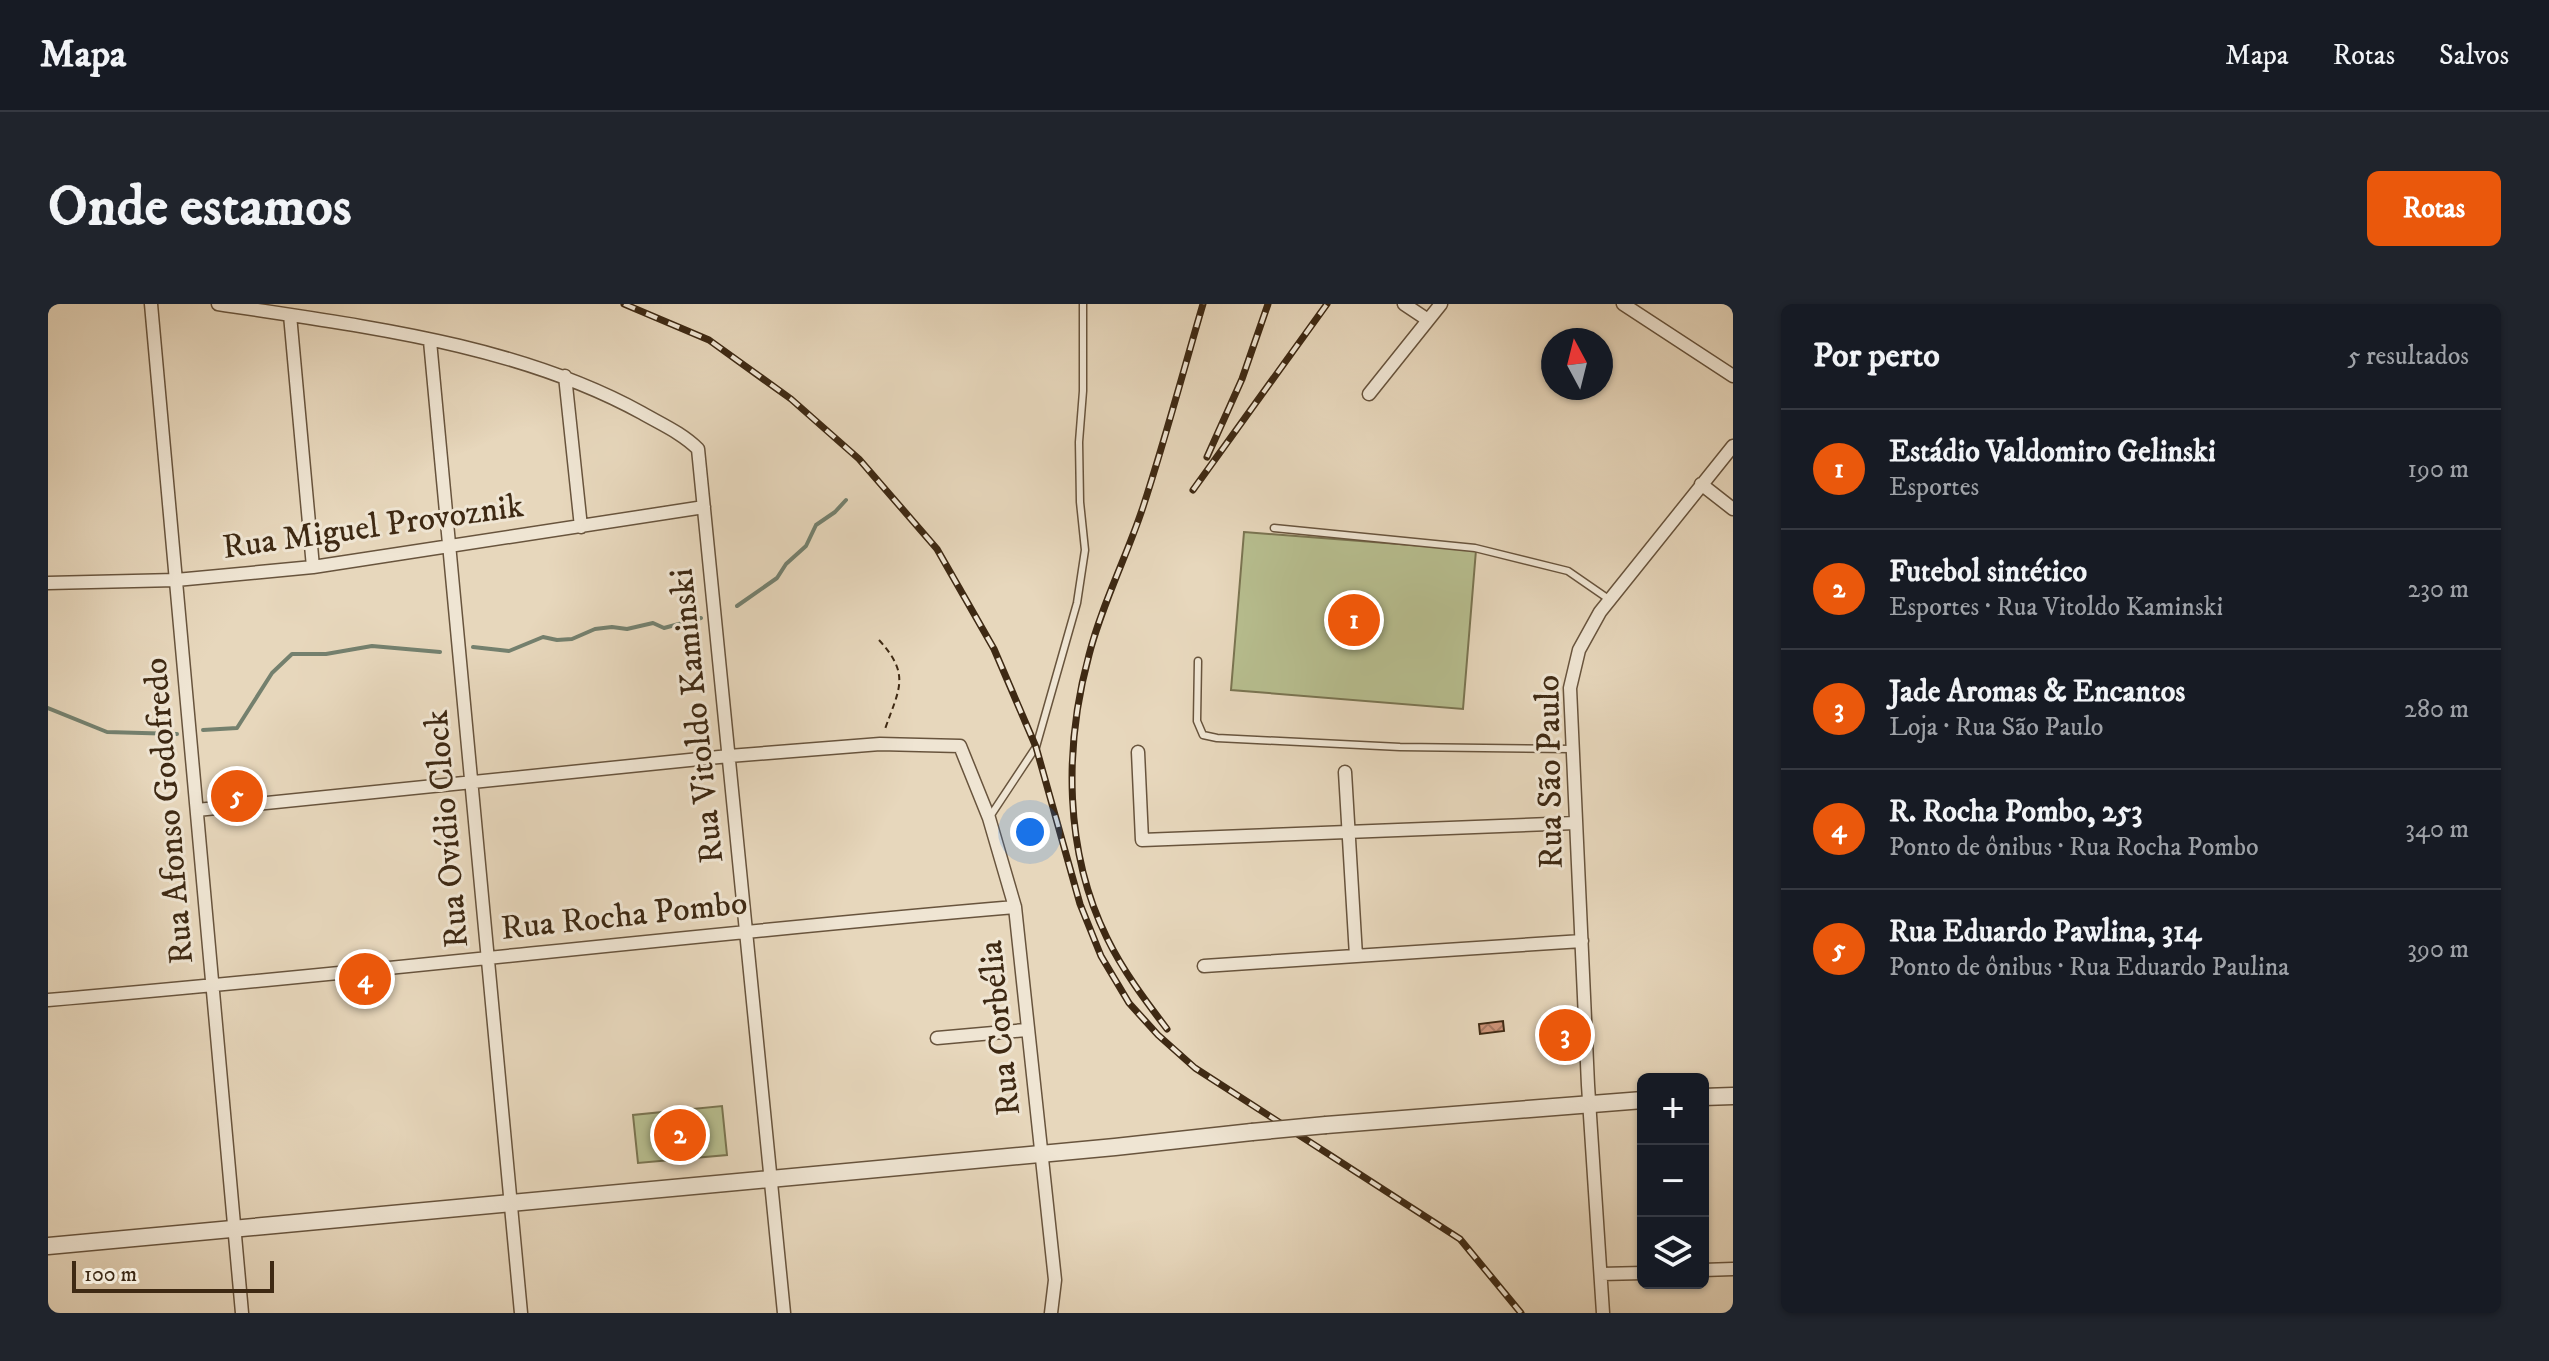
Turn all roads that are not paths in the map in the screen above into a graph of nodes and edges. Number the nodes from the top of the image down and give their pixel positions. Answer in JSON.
{"nodes":[{"id":1,"x":151,"y":304,"type":"edge"},
{"id":2,"x":218,"y":304,"type":"edge"},
{"id":3,"x":1083,"y":304,"type":"edge"},
{"id":4,"x":1404,"y":304,"type":"edge"},
{"id":5,"x":1441,"y":304,"type":"edge"},
{"id":6,"x":1623,"y":304,"type":"edge"},
{"id":7,"x":290,"y":315,"type":"junction"},
{"id":8,"x":1428,"y":320,"type":"junction"},
{"id":9,"x":430,"y":341,"type":"junction"},
{"id":10,"x":565,"y":376,"type":"junction"},
{"id":11,"x":1733,"y":376,"type":"edge"},
{"id":12,"x":1369,"y":394,"type":"dead end"},
{"id":13,"x":1733,"y":446,"type":"edge"},
{"id":14,"x":1701,"y":484,"type":"junction"},
{"id":15,"x":704,"y":507,"type":"junction"},
{"id":16,"x":1733,"y":509,"type":"edge"},
{"id":17,"x":581,"y":527,"type":"junction"},
{"id":18,"x":1274,"y":528,"type":"dead end"},
{"id":19,"x":449,"y":547,"type":"junction"},
{"id":20,"x":313,"y":567,"type":"junction"},
{"id":21,"x":176,"y":580,"type":"junction"},
{"id":22,"x":48,"y":583,"type":"edge"},
{"id":23,"x":1610,"y":600,"type":"junction"},
{"id":24,"x":1198,"y":661,"type":"dead end"},
{"id":25,"x":1573,"y":749,"type":"junction"},
{"id":26,"x":1138,"y":752,"type":"dead end"},
{"id":27,"x":729,"y":756,"type":"junction"},
{"id":28,"x":1345,"y":772,"type":"dead end"},
{"id":29,"x":471,"y":784,"type":"junction"},
{"id":30,"x":197,"y":810,"type":"junction"},
{"id":31,"x":989,"y":818,"type":"junction"},
{"id":32,"x":1575,"y":823,"type":"junction"},
{"id":33,"x":1348,"y":832,"type":"junction"},
{"id":34,"x":1015,"y":907,"type":"junction"},
{"id":35,"x":746,"y":930,"type":"junction"},
{"id":36,"x":1582,"y":941,"type":"junction"},
{"id":37,"x":1356,"y":956,"type":"junction"},
{"id":38,"x":488,"y":958,"type":"junction"},
{"id":39,"x":1204,"y":966,"type":"dead end"},
{"id":40,"x":212,"y":986,"type":"junction"},
{"id":41,"x":48,"y":1000,"type":"edge"},
{"id":42,"x":1026,"y":1030,"type":"junction"},
{"id":43,"x":937,"y":1038,"type":"dead end"},
{"id":44,"x":1733,"y":1096,"type":"edge"},
{"id":45,"x":1709,"y":1097,"type":"edge"},
{"id":46,"x":1637,"y":1100,"type":"edge"},
{"id":47,"x":1590,"y":1102,"type":"junction"},
{"id":48,"x":1041,"y":1153,"type":"junction"},
{"id":49,"x":771,"y":1177,"type":"junction"},
{"id":50,"x":510,"y":1203,"type":"junction"},
{"id":51,"x":234,"y":1228,"type":"junction"},
{"id":52,"x":48,"y":1246,"type":"edge"},
{"id":53,"x":1733,"y":1269,"type":"edge"},
{"id":54,"x":1709,"y":1270,"type":"edge"},
{"id":55,"x":1637,"y":1273,"type":"edge"},
{"id":56,"x":1601,"y":1274,"type":"junction"},
{"id":57,"x":242,"y":1313,"type":"edge"},
{"id":58,"x":521,"y":1313,"type":"edge"},
{"id":59,"x":784,"y":1313,"type":"edge"},
{"id":60,"x":1051,"y":1313,"type":"edge"},
{"id":61,"x":1603,"y":1313,"type":"edge"}],
"edges":[{"from":1,"to":21,"type":"street","name":"Rua Afonso Godofredo"},
{"from":2,"to":7,"type":"street"},
{"from":3,"to":31,"type":"lane"},
{"from":4,"to":8,"type":"street"},
{"from":5,"to":8,"type":"street"},
{"from":6,"to":11,"type":"street"},
{"from":7,"to":9,"type":"street"},
{"from":7,"to":20,"type":"street"},
{"from":8,"to":12,"type":"street"},
{"from":9,"to":10,"type":"street"},
{"from":9,"to":19,"type":"street","name":"Rua Ovídio Clock"},
{"from":10,"to":15,"type":"street","name":"Rua Vitoldo Kaminski"},
{"from":10,"to":17,"type":"street"},
{"from":13,"to":14,"type":"street","name":"Rua São Paulo"},
{"from":14,"to":16,"type":"street"},
{"from":14,"to":23,"type":"street","name":"Rua São Paulo"},
{"from":15,"to":17,"type":"street","name":"Rua Miguel Provoznik"},
{"from":15,"to":27,"type":"street","name":"Rua Vitoldo Kaminski"},
{"from":17,"to":19,"type":"street","name":"Rua Miguel Provoznik"},
{"from":18,"to":23,"type":"lane"},
{"from":19,"to":20,"type":"street","name":"Rua Miguel Provoznik"},
{"from":19,"to":29,"type":"street","name":"Rua Ovídio Clock"},
{"from":20,"to":21,"type":"street","name":"Rua Miguel Provoznik"},
{"from":21,"to":22,"type":"street","name":"Rua Miguel Provoznik"},
{"from":21,"to":30,"type":"street","name":"Rua Afonso Godofredo"},
{"from":23,"to":25,"type":"street","name":"Rua São Paulo"},
{"from":24,"to":25,"type":"lane"},
{"from":25,"to":32,"type":"street","name":"Rua São Paulo"},
{"from":26,"to":33,"type":"street"},
{"from":27,"to":29,"type":"street"},
{"from":27,"to":31,"type":"street","name":"Rua Corbélia"},
{"from":27,"to":35,"type":"street","name":"Rua Vitoldo Kaminski"},
{"from":28,"to":33,"type":"street"},
{"from":29,"to":30,"type":"street"},
{"from":29,"to":38,"type":"street","name":"Rua Ovídio Clock"},
{"from":30,"to":40,"type":"street","name":"Rua Afonso Godofredo"},
{"from":31,"to":34,"type":"street","name":"Rua Corbélia"},
{"from":32,"to":33,"type":"street"},
{"from":32,"to":36,"type":"street","name":"Rua São Paulo"},
{"from":33,"to":37,"type":"street"},
{"from":34,"to":35,"type":"street","name":"Rua Rocha Pombo"},
{"from":34,"to":42,"type":"street","name":"Rua Corbélia"},
{"from":35,"to":38,"type":"street","name":"Rua Rocha Pombo"},
{"from":35,"to":49,"type":"street","name":"Rua Vitoldo Kaminski"},
{"from":36,"to":37,"type":"street"},
{"from":36,"to":47,"type":"street","name":"Rua São Paulo"},
{"from":37,"to":39,"type":"street"},
{"from":38,"to":40,"type":"street","name":"Rua Rocha Pombo"},
{"from":38,"to":50,"type":"street","name":"Rua Ovídio Clock"},
{"from":40,"to":41,"type":"street","name":"Rua Rocha Pombo"},
{"from":40,"to":51,"type":"street","name":"Rua Afonso Godofredo"},
{"from":42,"to":43,"type":"street"},
{"from":42,"to":48,"type":"street","name":"Rua Corbélia"},
{"from":44,"to":45,"type":"street"},
{"from":46,"to":47,"type":"street"},
{"from":47,"to":48,"type":"street","bridge":true},
{"from":47,"to":56,"type":"street","name":"Rua São Paulo"},
{"from":48,"to":49,"type":"street"},
{"from":48,"to":60,"type":"street","name":"Rua Corbélia"},
{"from":49,"to":50,"type":"street"},
{"from":49,"to":59,"type":"street","name":"Rua Vitoldo Kaminski"},
{"from":50,"to":51,"type":"street"},
{"from":50,"to":58,"type":"street","name":"Rua Ovídio Clock"},
{"from":51,"to":52,"type":"street"},
{"from":51,"to":57,"type":"street","name":"Rua Afonso Godofredo"},
{"from":53,"to":54,"type":"street"},
{"from":55,"to":56,"type":"street"},
{"from":56,"to":61,"type":"street","name":"Rua São Paulo"}]}
